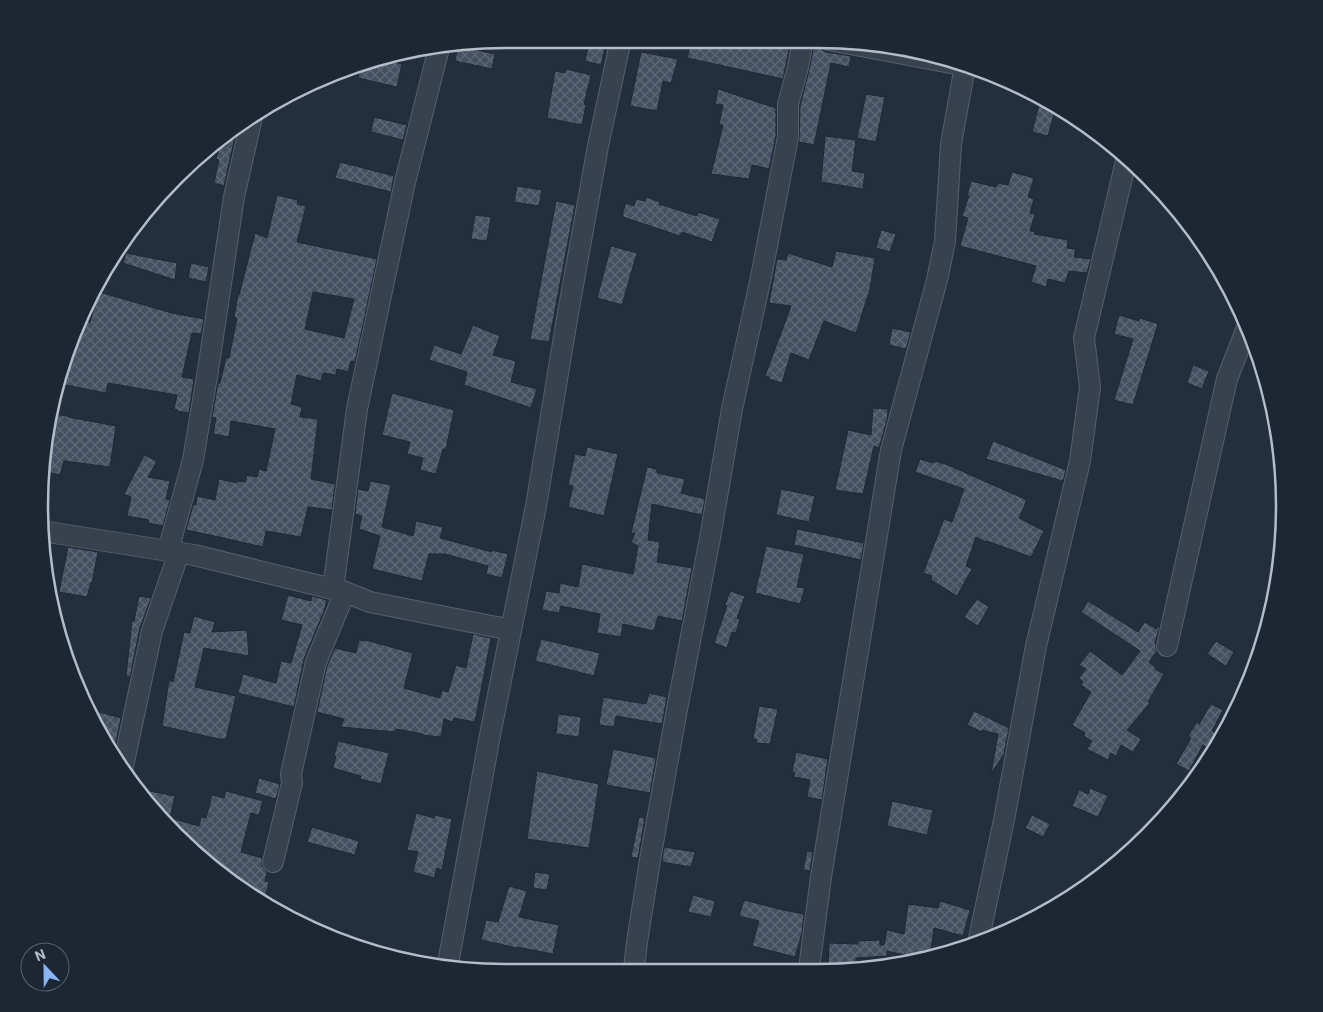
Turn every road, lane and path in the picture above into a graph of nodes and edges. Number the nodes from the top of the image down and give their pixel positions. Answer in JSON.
{"nodes":[{"id":1,"x":619,"y":48,"type":"edge"},
{"id":2,"x":802,"y":48,"type":"edge"},
{"id":3,"x":437,"y":53,"type":"edge"},
{"id":4,"x":967,"y":73,"type":"edge"},
{"id":5,"x":250,"y":126,"type":"edge"},
{"id":6,"x":1125,"y":166,"type":"edge"},
{"id":7,"x":1243,"y":337,"type":"edge"},
{"id":8,"x":48,"y":532,"type":"edge"},
{"id":9,"x":174,"y":552,"type":"junction"},
{"id":10,"x":339,"y":591,"type":"junction"},
{"id":11,"x":511,"y":630,"type":"junction"},
{"id":12,"x":1167,"y":646,"type":"dead end"},
{"id":13,"x":124,"y":760,"type":"edge"},
{"id":14,"x":273,"y":862,"type":"dead end"},
{"id":15,"x":980,"y":934,"type":"edge"},
{"id":16,"x":448,"y":961,"type":"edge"},
{"id":17,"x":635,"y":964,"type":"edge"},
{"id":18,"x":810,"y":964,"type":"edge"}],
"edges":[{"from":1,"to":11,"type":"street"},
{"from":2,"to":17,"type":"street"},
{"from":3,"to":10,"type":"street"},
{"from":4,"to":18,"type":"street"},
{"from":5,"to":9,"type":"street"},
{"from":6,"to":15,"type":"street"},
{"from":7,"to":12,"type":"street"},
{"from":8,"to":9,"type":"street"},
{"from":9,"to":10,"type":"street"},
{"from":9,"to":13,"type":"street"},
{"from":10,"to":11,"type":"street"},
{"from":10,"to":14,"type":"street"},
{"from":11,"to":16,"type":"street"}]}
